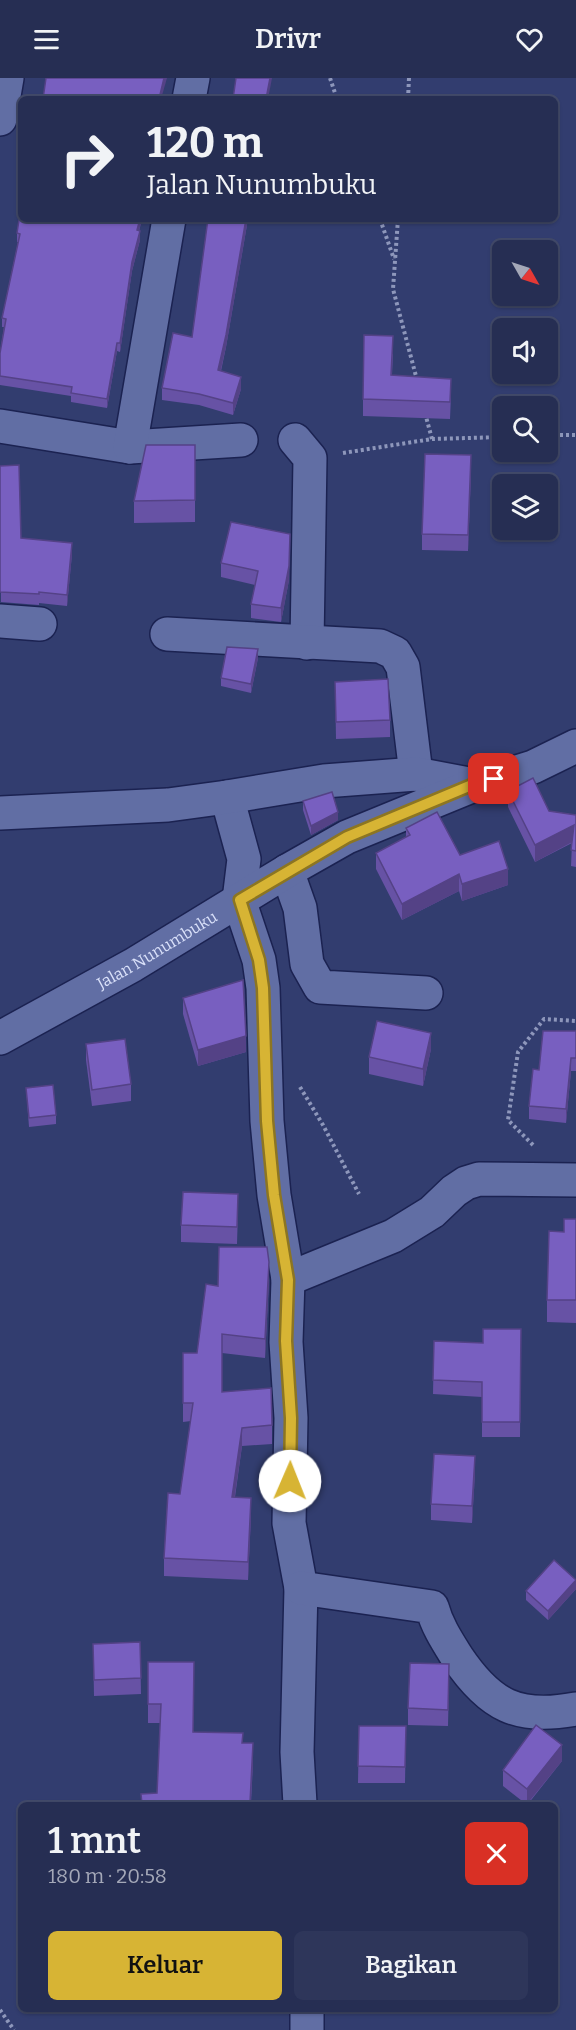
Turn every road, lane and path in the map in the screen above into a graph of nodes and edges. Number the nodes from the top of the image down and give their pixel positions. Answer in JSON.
{"nodes":[{"id":1,"x":7,"y":78,"type":"edge"},
{"id":2,"x":193,"y":78,"type":"edge"},
{"id":3,"x":330,"y":78,"type":"edge"},
{"id":4,"x":409,"y":78,"type":"edge"},
{"id":5,"x":190,"y":96,"type":"edge"},
{"id":6,"x":336,"y":96,"type":"edge"},
{"id":7,"x":408,"y":96,"type":"edge"},
{"id":8,"x":0,"y":119,"type":"edge"},
{"id":9,"x":168,"y":222,"type":"edge"},
{"id":10,"x":381,"y":222,"type":"edge"},
{"id":11,"x":398,"y":222,"type":"edge"},
{"id":12,"x":395,"y":262,"type":"junction"},
{"id":13,"x":417,"y":381,"type":"edge"},
{"id":14,"x":423,"y":404,"type":"edge"},
{"id":15,"x":0,"y":426,"type":"edge"},
{"id":16,"x":558,"y":435,"type":"edge"},
{"id":17,"x":576,"y":435,"type":"edge"},
{"id":18,"x":492,"y":437,"type":"edge"},
{"id":19,"x":432,"y":439,"type":"junction"},
{"id":20,"x":241,"y":441,"type":"dead end"},
{"id":21,"x":130,"y":447,"type":"junction"},
{"id":22,"x":302,"y":449,"type":"joint"},
{"id":23,"x":0,"y":621,"type":"edge"},
{"id":24,"x":40,"y":624,"type":"dead end"},
{"id":25,"x":167,"y":634,"type":"dead end"},
{"id":26,"x":307,"y":643,"type":"junction"},
{"id":27,"x":576,"y":746,"type":"edge"},
{"id":28,"x":416,"y":774,"type":"junction"},
{"id":29,"x":474,"y":784,"type":"junction"},
{"id":30,"x":227,"y":797,"type":"junction"},
{"id":31,"x":0,"y":813,"type":"edge"},
{"id":32,"x":287,"y":871,"type":"junction"},
{"id":33,"x":240,"y":900,"type":"junction"},
{"id":34,"x":426,"y":993,"type":"dead end"},
{"id":35,"x":576,"y":1021,"type":"edge"},
{"id":36,"x":0,"y":1038,"type":"edge"},
{"id":37,"x":300,"y":1086,"type":"dead end"},
{"id":38,"x":572,"y":1180,"type":"edge"},
{"id":39,"x":358,"y":1194,"type":"dead end"},
{"id":40,"x":288,"y":1280,"type":"junction"},
{"id":41,"x":301,"y":1588,"type":"junction"},
{"id":42,"x":576,"y":1708,"type":"edge"},
{"id":43,"x":300,"y":1802,"type":"edge"},
{"id":44,"x":0,"y":2010,"type":"edge"},
{"id":45,"x":306,"y":2012,"type":"edge"},
{"id":46,"x":14,"y":2030,"type":"edge"},
{"id":47,"x":307,"y":2030,"type":"edge"}],
"edges":[{"from":1,"to":8,"type":"street"},
{"from":2,"to":5,"type":"street"},
{"from":3,"to":6,"type":"path"},
{"from":4,"to":7,"type":"path"},
{"from":9,"to":21,"type":"street"},
{"from":10,"to":12,"type":"path"},
{"from":11,"to":12,"type":"path"},
{"from":12,"to":13,"type":"path"},
{"from":14,"to":19,"type":"path"},
{"from":15,"to":21,"type":"street"},
{"from":16,"to":17,"type":"path"},
{"from":18,"to":19,"type":"path"},
{"from":19,"to":22,"type":"path"},
{"from":20,"to":21,"type":"street"},
{"from":22,"to":26,"type":"street"},
{"from":23,"to":24,"type":"street"},
{"from":25,"to":26,"type":"street"},
{"from":26,"to":28,"type":"street"},
{"from":27,"to":29,"type":"street","name":"Jalan Nunumbuku"},
{"from":28,"to":29,"type":"street"},
{"from":28,"to":30,"type":"street"},
{"from":29,"to":32,"type":"street","name":"Jalan Nunumbuku"},
{"from":30,"to":31,"type":"street"},
{"from":30,"to":33,"type":"street"},
{"from":32,"to":33,"type":"street","name":"Jalan Nunumbuku"},
{"from":32,"to":34,"type":"street"},
{"from":33,"to":36,"type":"street","name":"Jalan Nunumbuku"},
{"from":33,"to":40,"type":"street"},
{"from":35,"to":38,"type":"path"},
{"from":37,"to":39,"type":"path"},
{"from":38,"to":40,"type":"street"},
{"from":40,"to":41,"type":"street"},
{"from":41,"to":42,"type":"street"},
{"from":41,"to":43,"type":"street"},
{"from":44,"to":46,"type":"path"},
{"from":45,"to":47,"type":"street"}]}
